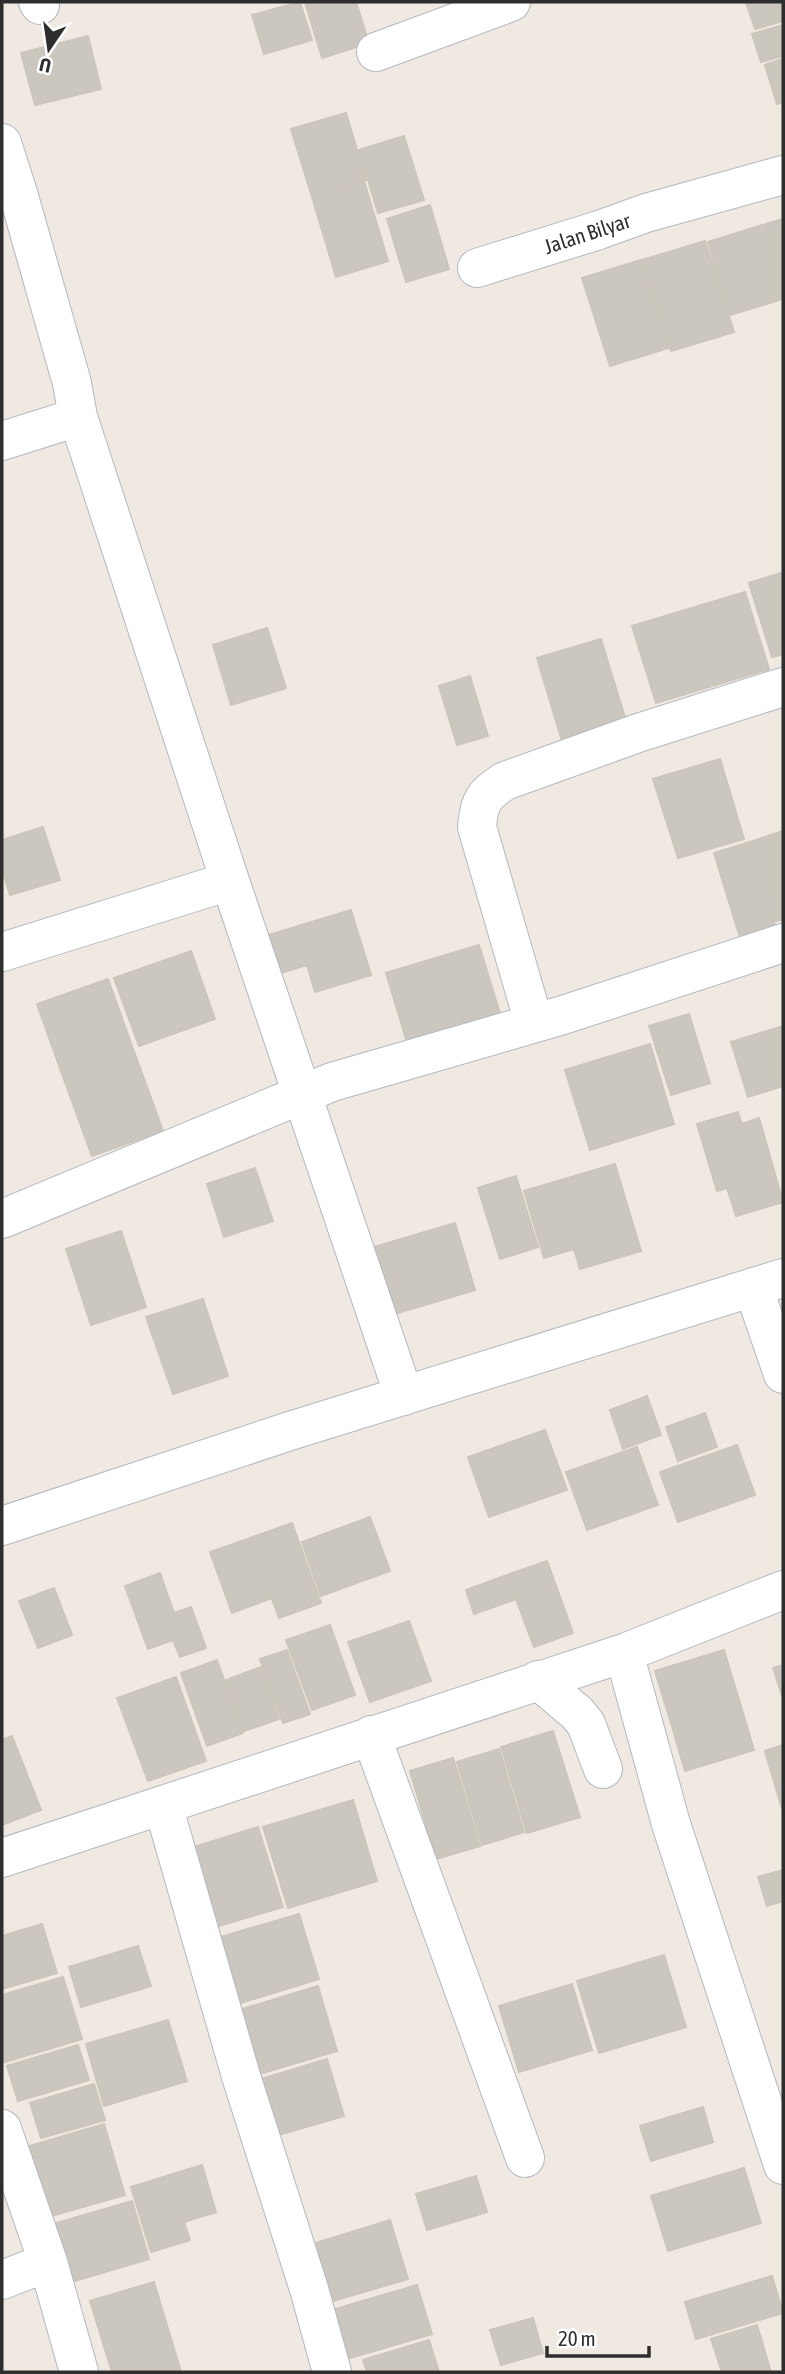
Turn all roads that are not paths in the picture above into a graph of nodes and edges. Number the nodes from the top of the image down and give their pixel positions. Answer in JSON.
{"nodes":[{"id":1,"x":512,"y":2,"type":"edge"},
{"id":2,"x":376,"y":52,"type":"dead end"},
{"id":3,"x":2,"y":143,"type":"edge"},
{"id":4,"x":783,"y":175,"type":"edge"},
{"id":5,"x":10,"y":195,"type":"edge"},
{"id":6,"x":477,"y":268,"type":"dead end"},
{"id":7,"x":78,"y":417,"type":"junction"},
{"id":8,"x":2,"y":440,"type":"edge"},
{"id":9,"x":783,"y":687,"type":"edge"},
{"id":10,"x":230,"y":881,"type":"junction"},
{"id":11,"x":783,"y":943,"type":"edge"},
{"id":12,"x":2,"y":952,"type":"edge"},
{"id":13,"x":534,"y":1023,"type":"junction"},
{"id":14,"x":301,"y":1096,"type":"junction"},
{"id":15,"x":2,"y":1219,"type":"edge"},
{"id":16,"x":768,"y":1282,"type":"edge"},
{"id":17,"x":783,"y":1374,"type":"edge"},
{"id":18,"x":404,"y":1396,"type":"junction"},
{"id":19,"x":2,"y":1527,"type":"edge"},
{"id":20,"x":783,"y":1590,"type":"edge"},
{"id":21,"x":624,"y":1653,"type":"junction"},
{"id":22,"x":538,"y":1680,"type":"junction"},
{"id":23,"x":371,"y":1735,"type":"junction"},
{"id":24,"x":603,"y":1769,"type":"dead end"},
{"id":25,"x":163,"y":1805,"type":"junction"},
{"id":26,"x":2,"y":1858,"type":"edge"},
{"id":27,"x":2,"y":2129,"type":"edge"},
{"id":28,"x":525,"y":2158,"type":"dead end"},
{"id":29,"x":783,"y":2165,"type":"edge"},
{"id":30,"x":48,"y":2262,"type":"junction"},
{"id":31,"x":2,"y":2280,"type":"edge"},
{"id":32,"x":79,"y":2372,"type":"edge"},
{"id":33,"x":332,"y":2372,"type":"edge"}],
"edges":[{"from":1,"to":2,"type":"street"},
{"from":3,"to":5,"type":"street"},
{"from":4,"to":6,"type":"street","name":"Jalan Bilyar"},
{"from":5,"to":7,"type":"street"},
{"from":7,"to":8,"type":"street"},
{"from":7,"to":10,"type":"street"},
{"from":9,"to":13,"type":"street"},
{"from":10,"to":12,"type":"street"},
{"from":10,"to":14,"type":"street"},
{"from":11,"to":13,"type":"street"},
{"from":13,"to":14,"type":"street"},
{"from":14,"to":15,"type":"street"},
{"from":14,"to":18,"type":"street"},
{"from":16,"to":17,"type":"street"},
{"from":16,"to":18,"type":"street"},
{"from":18,"to":19,"type":"street"},
{"from":20,"to":21,"type":"street"},
{"from":21,"to":22,"type":"street"},
{"from":21,"to":29,"type":"street"},
{"from":22,"to":23,"type":"street"},
{"from":22,"to":24,"type":"street"},
{"from":23,"to":25,"type":"street"},
{"from":23,"to":28,"type":"street"},
{"from":25,"to":26,"type":"street"},
{"from":25,"to":33,"type":"street"},
{"from":27,"to":30,"type":"street"},
{"from":30,"to":31,"type":"street"},
{"from":30,"to":32,"type":"street"}]}
